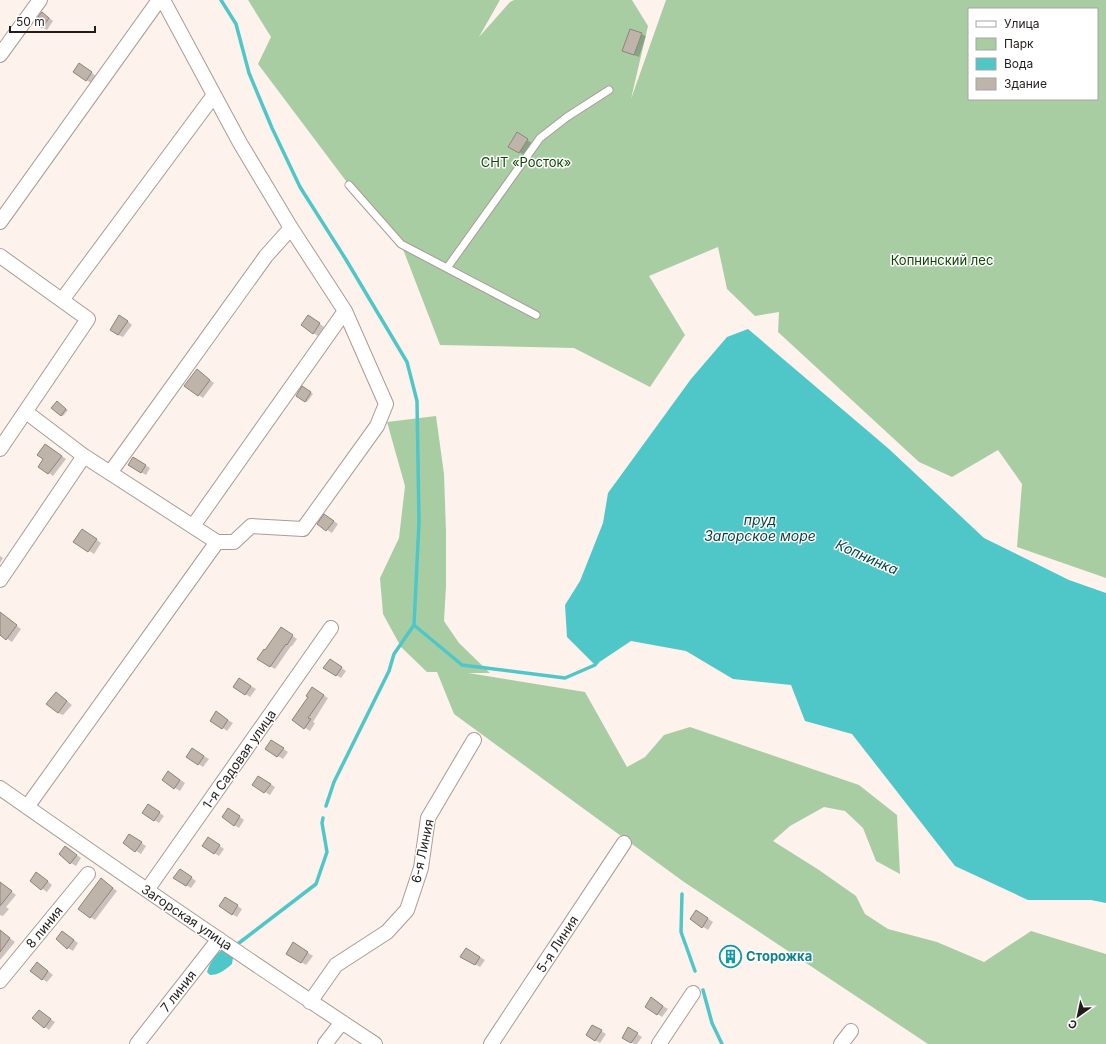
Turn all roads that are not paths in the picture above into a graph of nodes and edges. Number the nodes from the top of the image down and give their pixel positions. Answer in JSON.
{"nodes":[{"id":1,"x":40,"y":0,"type":"edge"},
{"id":2,"x":159,"y":0,"type":"edge"},
{"id":3,"x":163,"y":0,"type":"edge"},
{"id":4,"x":0,"y":56,"type":"edge"},
{"id":5,"x":609,"y":90,"type":"dead end"},
{"id":6,"x":214,"y":95,"type":"junction"},
{"id":7,"x":349,"y":185,"type":"dead end"},
{"id":8,"x":0,"y":222,"type":"edge"},
{"id":9,"x":291,"y":228,"type":"junction"},
{"id":10,"x":0,"y":256,"type":"edge"},
{"id":11,"x":447,"y":268,"type":"junction"},
{"id":12,"x":62,"y":300,"type":"junction"},
{"id":13,"x":345,"y":311,"type":"junction"},
{"id":14,"x":536,"y":314,"type":"dead end"},
{"id":15,"x":26,"y":412,"type":"junction"},
{"id":16,"x":0,"y":449,"type":"edge"},
{"id":17,"x":84,"y":456,"type":"junction"},
{"id":18,"x":110,"y":474,"type":"junction"},
{"id":19,"x":193,"y":526,"type":"junction"},
{"id":20,"x":217,"y":542,"type":"junction"},
{"id":21,"x":0,"y":580,"type":"edge"},
{"id":22,"x":331,"y":628,"type":"dead end"},
{"id":23,"x":474,"y":740,"type":"dead end"},
{"id":24,"x":0,"y":788,"type":"edge"},
{"id":25,"x":27,"y":807,"type":"junction"},
{"id":26,"x":624,"y":844,"type":"dead end"},
{"id":27,"x":88,"y":874,"type":"dead end"},
{"id":28,"x":147,"y":890,"type":"junction"},
{"id":29,"x":219,"y":939,"type":"junction"},
{"id":30,"x":0,"y":981,"type":"edge"},
{"id":31,"x":694,"y":993,"type":"dead end"},
{"id":32,"x":310,"y":1002,"type":"junction"},
{"id":33,"x":342,"y":1022,"type":"junction"},
{"id":34,"x":851,"y":1031,"type":"dead end"},
{"id":35,"x":137,"y":1044,"type":"edge"},
{"id":36,"x":325,"y":1044,"type":"edge"},
{"id":37,"x":375,"y":1044,"type":"edge"},
{"id":38,"x":491,"y":1044,"type":"edge"},
{"id":39,"x":659,"y":1044,"type":"edge"},
{"id":40,"x":841,"y":1044,"type":"edge"}],
"edges":[{"from":1,"to":4,"type":"street"},
{"from":2,"to":8,"type":"street"},
{"from":3,"to":6,"type":"street"},
{"from":5,"to":11,"type":"lane"},
{"from":6,"to":9,"type":"street"},
{"from":6,"to":12,"type":"street"},
{"from":7,"to":11,"type":"lane"},
{"from":9,"to":13,"type":"street"},
{"from":9,"to":18,"type":"street"},
{"from":10,"to":12,"type":"street"},
{"from":11,"to":14,"type":"lane"},
{"from":12,"to":15,"type":"street"},
{"from":13,"to":19,"type":"street"},
{"from":13,"to":20,"type":"street"},
{"from":15,"to":16,"type":"street"},
{"from":15,"to":17,"type":"street"},
{"from":17,"to":18,"type":"street"},
{"from":17,"to":21,"type":"street"},
{"from":18,"to":19,"type":"street"},
{"from":19,"to":20,"type":"street"},
{"from":20,"to":25,"type":"street"},
{"from":22,"to":28,"type":"street","name":"1-я Садовая улица"},
{"from":23,"to":32,"type":"street","name":"6-я Линия"},
{"from":24,"to":25,"type":"street","name":"Загорская улица"},
{"from":25,"to":28,"type":"street","name":"Загорская улица"},
{"from":26,"to":38,"type":"street","name":"5-я Линия"},
{"from":27,"to":30,"type":"street","name":"8 линия"},
{"from":28,"to":29,"type":"street","name":"Загорская улица"},
{"from":29,"to":32,"type":"street","name":"Загорская улица"},
{"from":29,"to":35,"type":"street","name":"7 линия"},
{"from":31,"to":39,"type":"street"},
{"from":32,"to":33,"type":"street","name":"Загорская улица"},
{"from":33,"to":36,"type":"street"},
{"from":33,"to":37,"type":"street","name":"Загорская улица"},
{"from":34,"to":40,"type":"street"}]}
